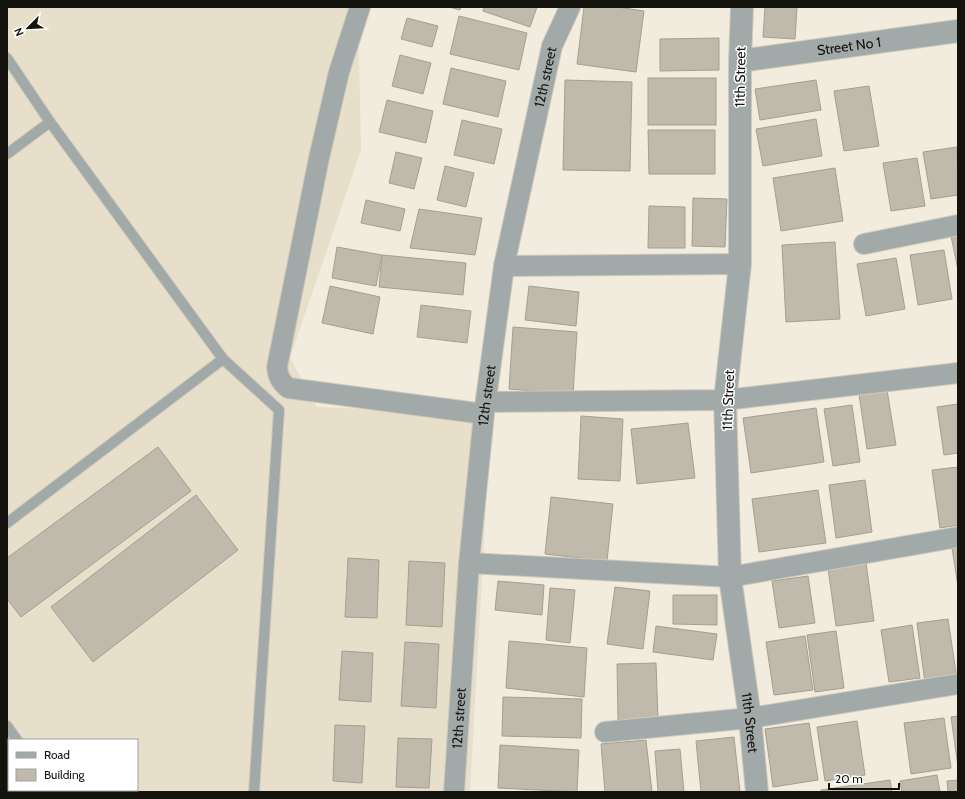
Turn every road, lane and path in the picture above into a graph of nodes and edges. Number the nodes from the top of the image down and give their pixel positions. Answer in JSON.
{"nodes":[{"id":1,"x":360,"y":7,"type":"edge"},
{"id":2,"x":570,"y":7,"type":"edge"},
{"id":3,"x":742,"y":7,"type":"edge"},
{"id":4,"x":958,"y":31,"type":"edge"},
{"id":5,"x":7,"y":58,"type":"edge"},
{"id":6,"x":740,"y":61,"type":"junction"},
{"id":7,"x":50,"y":122,"type":"junction"},
{"id":8,"x":7,"y":154,"type":"edge"},
{"id":9,"x":958,"y":225,"type":"edge"},
{"id":10,"x":864,"y":244,"type":"dead end"},
{"id":11,"x":740,"y":264,"type":"junction"},
{"id":12,"x":504,"y":266,"type":"junction"},
{"id":13,"x":223,"y":359,"type":"junction"},
{"id":14,"x":958,"y":373,"type":"edge"},
{"id":15,"x":725,"y":400,"type":"junction"},
{"id":16,"x":485,"y":408,"type":"junction"},
{"id":17,"x":7,"y":523,"type":"edge"},
{"id":18,"x":958,"y":537,"type":"edge"},
{"id":19,"x":469,"y":563,"type":"junction"},
{"id":20,"x":730,"y":577,"type":"junction"},
{"id":21,"x":958,"y":684,"type":"edge"},
{"id":22,"x":750,"y":718,"type":"junction"},
{"id":23,"x":7,"y":726,"type":"edge"},
{"id":24,"x":605,"y":732,"type":"dead end"},
{"id":25,"x":16,"y":739,"type":"edge"},
{"id":26,"x":254,"y":792,"type":"edge"},
{"id":27,"x":454,"y":792,"type":"edge"},
{"id":28,"x":757,"y":792,"type":"edge"}],
"edges":[{"from":1,"to":16,"type":"street"},
{"from":2,"to":12,"type":"street","name":"12th street"},
{"from":3,"to":6,"type":"street","name":"11th Street"},
{"from":4,"to":6,"type":"street","name":"Street No 1"},
{"from":5,"to":7,"type":"lane"},
{"from":6,"to":11,"type":"street","name":"11th Street"},
{"from":7,"to":8,"type":"lane"},
{"from":7,"to":13,"type":"lane"},
{"from":9,"to":10,"type":"street"},
{"from":11,"to":12,"type":"street"},
{"from":11,"to":15,"type":"street","name":"11th Street"},
{"from":12,"to":16,"type":"street","name":"12th street"},
{"from":13,"to":17,"type":"lane"},
{"from":13,"to":26,"type":"lane"},
{"from":14,"to":15,"type":"street"},
{"from":15,"to":16,"type":"street"},
{"from":15,"to":20,"type":"street","name":"11th Street"},
{"from":16,"to":19,"type":"street","name":"12th street"},
{"from":18,"to":20,"type":"street"},
{"from":19,"to":20,"type":"street"},
{"from":19,"to":27,"type":"street","name":"12th street"},
{"from":20,"to":22,"type":"street","name":"11th Street"},
{"from":21,"to":22,"type":"street"},
{"from":22,"to":24,"type":"street"},
{"from":22,"to":28,"type":"street","name":"11th Street"},
{"from":23,"to":25,"type":"lane"}]}
